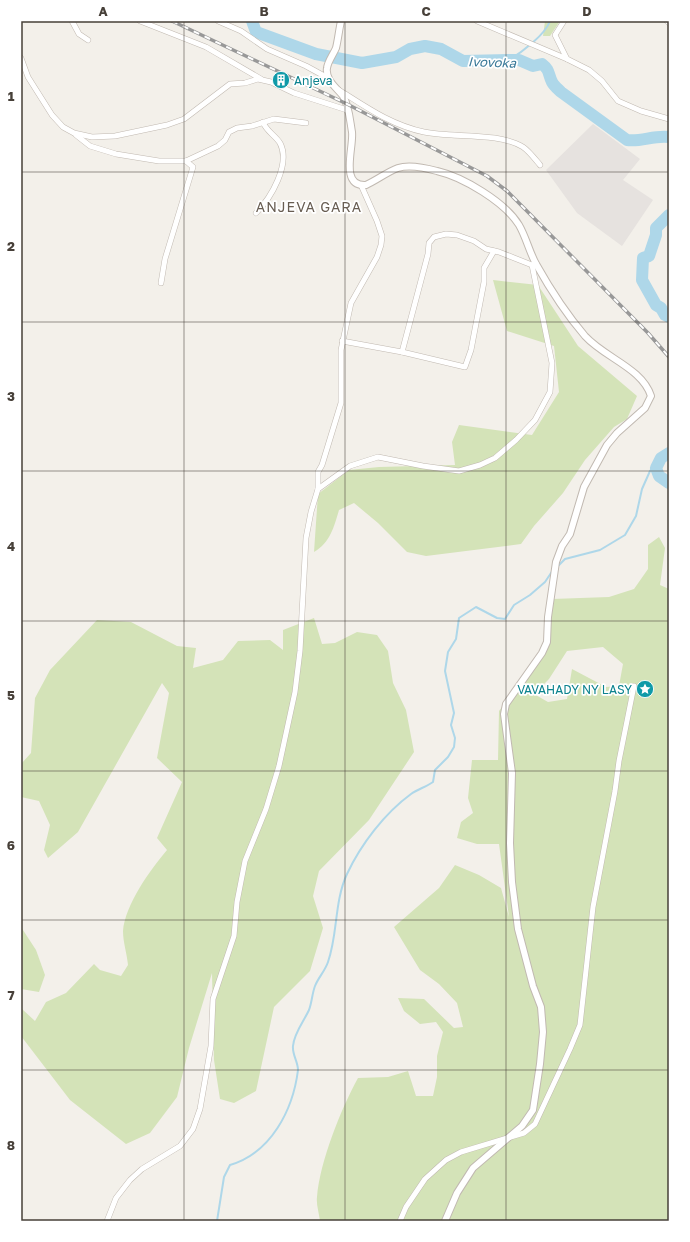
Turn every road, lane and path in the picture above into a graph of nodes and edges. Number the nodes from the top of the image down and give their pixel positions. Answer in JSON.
{"nodes":[{"id":1,"x":72,"y":21,"type":"edge"},
{"id":2,"x":140,"y":21,"type":"edge"},
{"id":3,"x":218,"y":21,"type":"edge"},
{"id":4,"x":340,"y":21,"type":"edge"},
{"id":5,"x":477,"y":21,"type":"edge"},
{"id":6,"x":564,"y":21,"type":"edge"},
{"id":7,"x":88,"y":40,"type":"dead end"},
{"id":8,"x":21,"y":58,"type":"edge"},
{"id":9,"x":567,"y":59,"type":"junction"},
{"id":10,"x":261,"y":78,"type":"junction"},
{"id":11,"x":328,"y":78,"type":"junction"},
{"id":12,"x":336,"y":88,"type":"junction"},
{"id":13,"x":348,"y":110,"type":"junction"},
{"id":14,"x":669,"y":119,"type":"edge"},
{"id":15,"x":263,"y":122,"type":"junction"},
{"id":16,"x":306,"y":123,"type":"dead end"},
{"id":17,"x":74,"y":133,"type":"junction"},
{"id":18,"x":186,"y":160,"type":"junction"},
{"id":19,"x":540,"y":165,"type":"dead end"},
{"id":20,"x":361,"y":185,"type":"junction"},
{"id":21,"x":256,"y":213,"type":"dead end"},
{"id":22,"x":494,"y":251,"type":"junction"},
{"id":23,"x":534,"y":264,"type":"junction"},
{"id":24,"x":161,"y":283,"type":"dead end"},
{"id":25,"x":342,"y":341,"type":"junction"},
{"id":26,"x":402,"y":352,"type":"junction"},
{"id":27,"x":318,"y":489,"type":"junction"},
{"id":28,"x":634,"y":686,"type":"dead end"},
{"id":29,"x":509,"y":1138,"type":"junction"},
{"id":30,"x":108,"y":1221,"type":"edge"},
{"id":31,"x":400,"y":1221,"type":"edge"},
{"id":32,"x":445,"y":1221,"type":"edge"}],
"edges":[{"from":1,"to":7,"type":"street"},
{"from":2,"to":10,"type":"street"},
{"from":3,"to":11,"type":"street"},
{"from":4,"to":11,"type":"street"},
{"from":5,"to":9,"type":"street"},
{"from":6,"to":9,"type":"street"},
{"from":8,"to":17,"type":"street"},
{"from":9,"to":14,"type":"street"},
{"from":10,"to":13,"type":"street"},
{"from":10,"to":17,"type":"street"},
{"from":11,"to":12,"type":"street"},
{"from":12,"to":13,"type":"street"},
{"from":12,"to":19,"type":"street"},
{"from":13,"to":20,"type":"street"},
{"from":15,"to":16,"type":"street"},
{"from":15,"to":18,"type":"street"},
{"from":15,"to":21,"type":"street"},
{"from":17,"to":18,"type":"street"},
{"from":18,"to":24,"type":"street"},
{"from":20,"to":23,"type":"street"},
{"from":20,"to":25,"type":"street"},
{"from":22,"to":23,"type":"street"},
{"from":22,"to":26,"type":"street"},
{"from":22,"to":26,"type":"street"},
{"from":23,"to":27,"type":"street"},
{"from":23,"to":29,"type":"street"},
{"from":25,"to":26,"type":"street"},
{"from":25,"to":27,"type":"street"},
{"from":27,"to":30,"type":"street"},
{"from":28,"to":29,"type":"street"},
{"from":29,"to":31,"type":"street"},
{"from":29,"to":32,"type":"street"}]}
